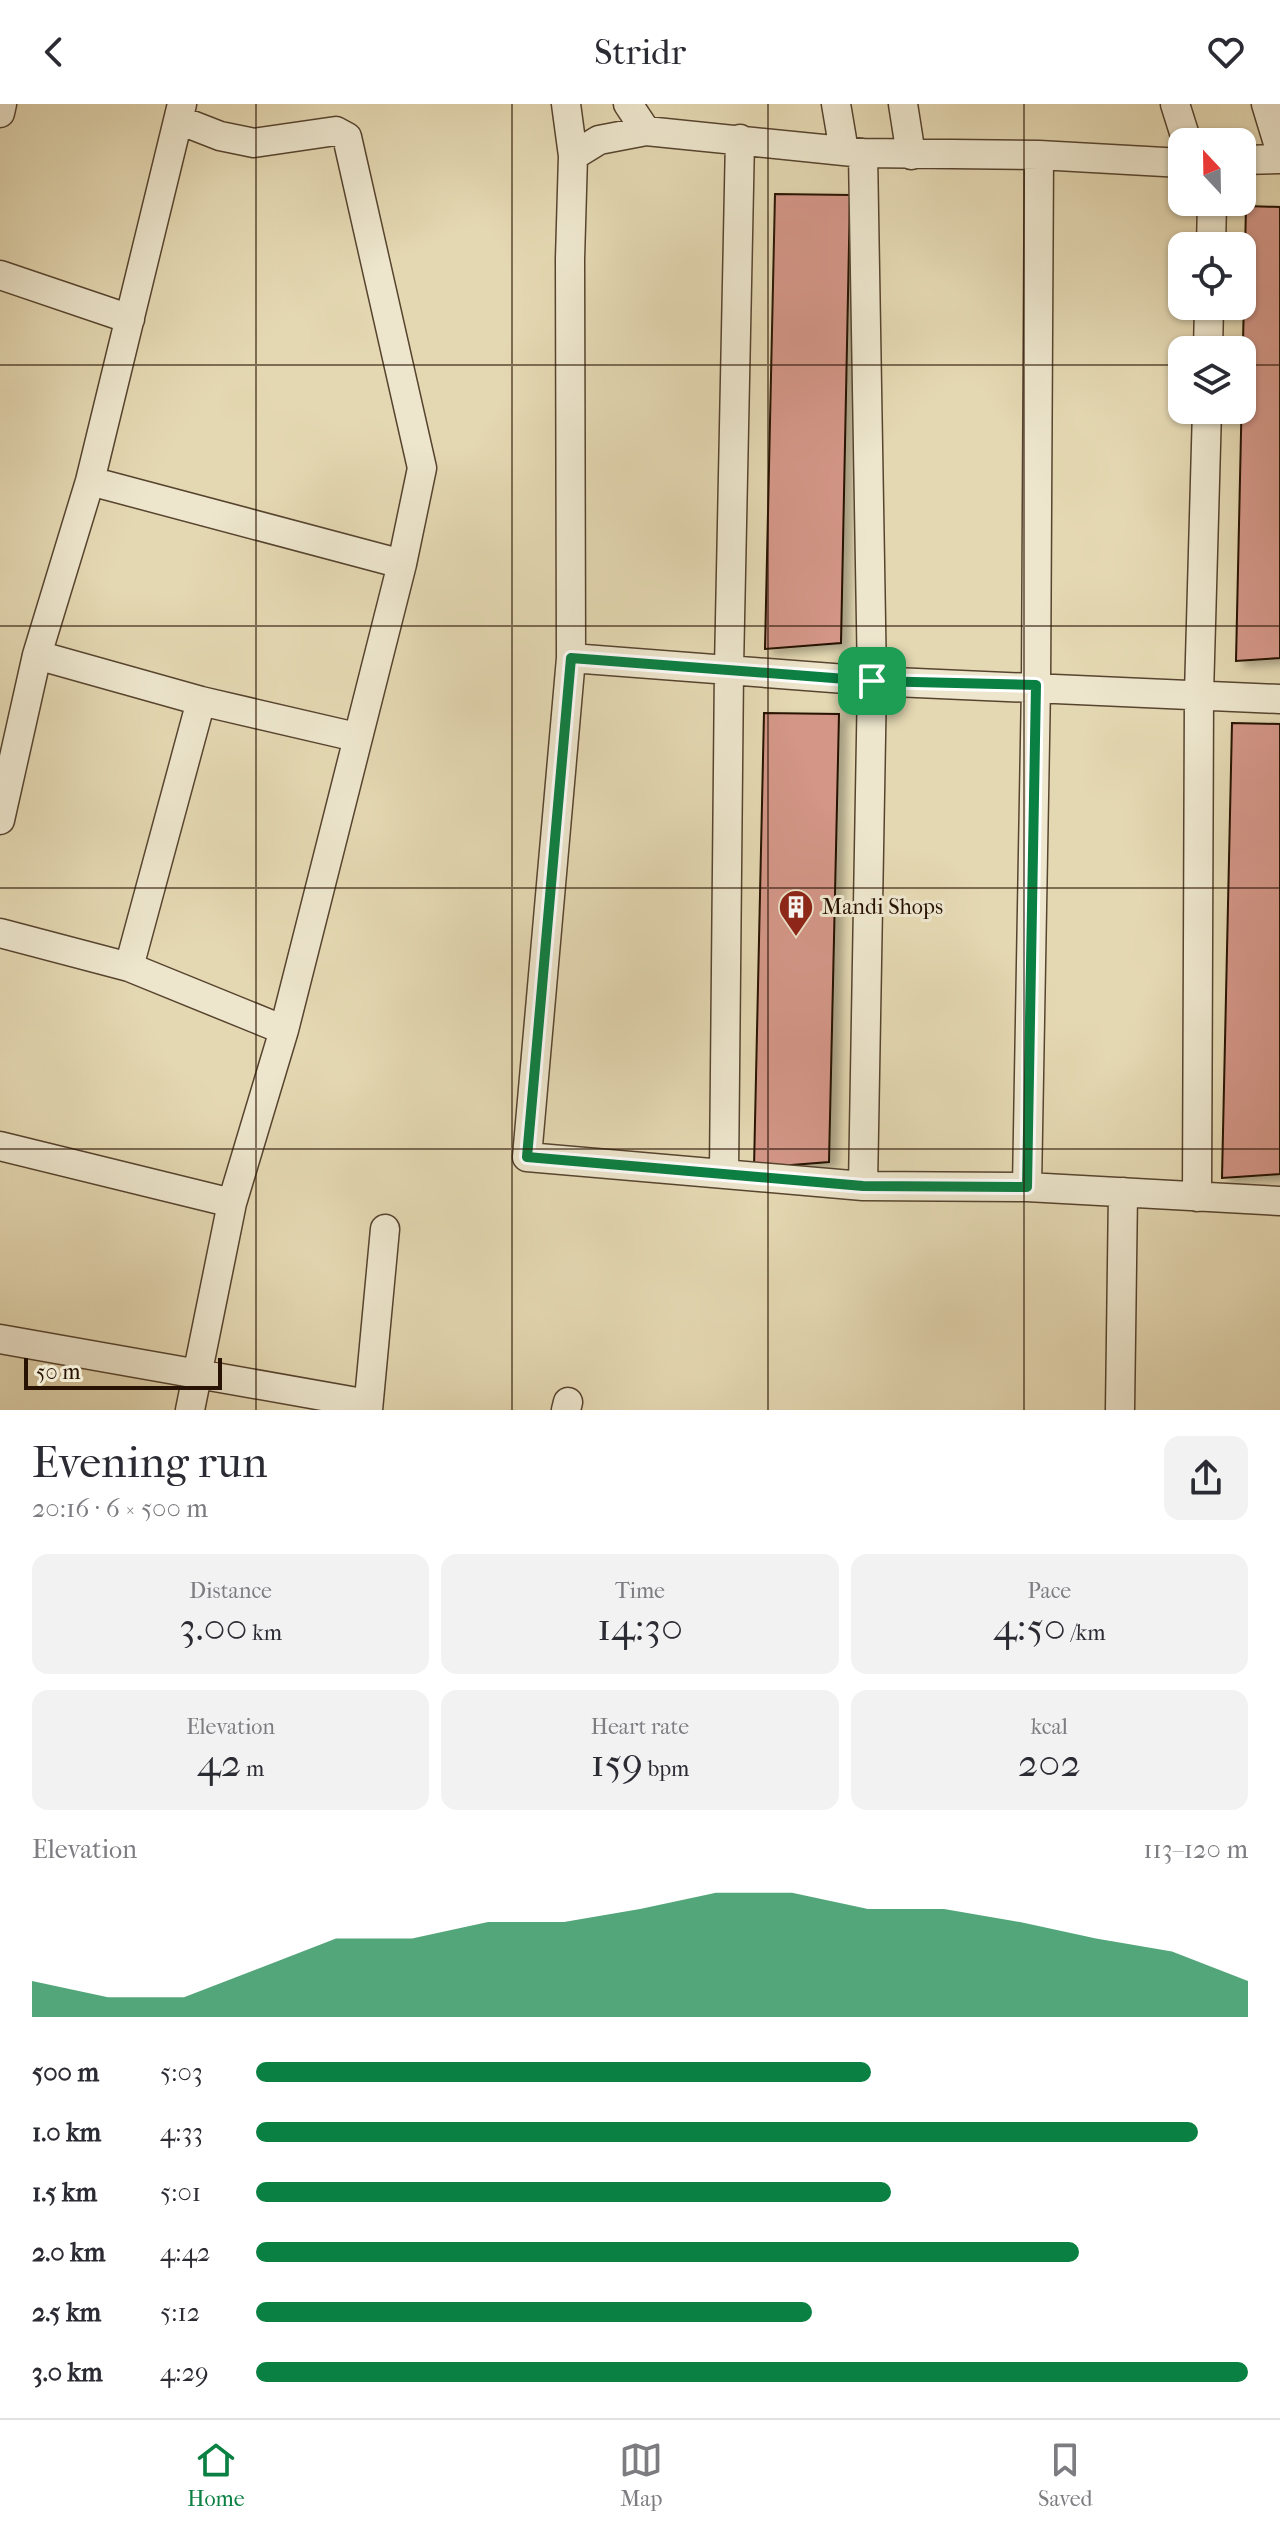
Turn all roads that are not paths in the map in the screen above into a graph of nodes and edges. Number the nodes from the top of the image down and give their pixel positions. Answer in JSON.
{"nodes":[{"id":1,"x":2,"y":104,"type":"edge"},
{"id":2,"x":566,"y":104,"type":"edge"},
{"id":3,"x":628,"y":104,"type":"edge"},
{"id":4,"x":836,"y":104,"type":"edge"},
{"id":5,"x":903,"y":104,"type":"edge"},
{"id":6,"x":1175,"y":104,"type":"edge"},
{"id":7,"x":1266,"y":104,"type":"edge"},
{"id":8,"x":181,"y":112,"type":"edge"},
{"id":9,"x":0,"y":113,"type":"edge"},
{"id":10,"x":1183,"y":128,"type":"edge"},
{"id":11,"x":646,"y":131,"type":"junction"},
{"id":12,"x":740,"y":139,"type":"junction"},
{"id":13,"x":1280,"y":150,"type":"edge"},
{"id":14,"x":853,"y":152,"type":"junction"},
{"id":15,"x":911,"y":155,"type":"junction"},
{"id":16,"x":1039,"y":155,"type":"junction"},
{"id":17,"x":573,"y":156,"type":"junction"},
{"id":18,"x":1280,"y":159,"type":"edge"},
{"id":19,"x":1256,"y":160,"type":"edge"},
{"id":20,"x":1168,"y":162,"type":"edge"},
{"id":21,"x":0,"y":275,"type":"edge"},
{"id":22,"x":130,"y":319,"type":"junction"},
{"id":23,"x":1207,"y":424,"type":"edge"},
{"id":24,"x":90,"y":481,"type":"junction"},
{"id":25,"x":402,"y":564,"type":"junction"},
{"id":26,"x":37,"y":655,"type":"junction"},
{"id":27,"x":571,"y":658,"type":"junction"},
{"id":28,"x":729,"y":668,"type":"junction"},
{"id":29,"x":872,"y":681,"type":"junction"},
{"id":30,"x":1036,"y":685,"type":"junction"},
{"id":31,"x":1199,"y":694,"type":"junction"},
{"id":32,"x":1280,"y":699,"type":"edge"},
{"id":33,"x":201,"y":701,"type":"junction"},
{"id":34,"x":356,"y":737,"type":"junction"},
{"id":35,"x":0,"y":820,"type":"edge"},
{"id":36,"x":0,"y":933,"type":"edge"},
{"id":37,"x":129,"y":967,"type":"junction"},
{"id":38,"x":284,"y":1030,"type":"junction"},
{"id":39,"x":0,"y":1146,"type":"edge"},
{"id":40,"x":724,"y":1173,"type":"junction"},
{"id":41,"x":863,"y":1186,"type":"junction"},
{"id":42,"x":1027,"y":1187,"type":"junction"},
{"id":43,"x":1123,"y":1192,"type":"junction"},
{"id":44,"x":1197,"y":1197,"type":"junction"},
{"id":45,"x":1280,"y":1201,"type":"edge"},
{"id":46,"x":232,"y":1203,"type":"junction"},
{"id":47,"x":385,"y":1229,"type":"dead end"},
{"id":48,"x":0,"y":1339,"type":"edge"},
{"id":49,"x":196,"y":1376,"type":"junction"},
{"id":50,"x":368,"y":1407,"type":"edge"},
{"id":51,"x":190,"y":1410,"type":"edge"},
{"id":52,"x":1120,"y":1410,"type":"edge"}],
"edges":[{"from":1,"to":9,"type":"street"},
{"from":2,"to":17,"type":"street"},
{"from":3,"to":11,"type":"street"},
{"from":4,"to":14,"type":"street"},
{"from":5,"to":15,"type":"street"},
{"from":6,"to":10,"type":"street"},
{"from":7,"to":13,"type":"street"},
{"from":8,"to":22,"type":"street"},
{"from":8,"to":25,"type":"street"},
{"from":11,"to":12,"type":"street"},
{"from":11,"to":17,"type":"street"},
{"from":12,"to":14,"type":"street"},
{"from":12,"to":28,"type":"street"},
{"from":14,"to":15,"type":"street"},
{"from":14,"to":29,"type":"street"},
{"from":15,"to":16,"type":"street"},
{"from":16,"to":20,"type":"street"},
{"from":16,"to":30,"type":"street"},
{"from":17,"to":27,"type":"street"},
{"from":18,"to":19,"type":"street"},
{"from":21,"to":22,"type":"street"},
{"from":22,"to":24,"type":"street"},
{"from":23,"to":31,"type":"street"},
{"from":24,"to":25,"type":"street"},
{"from":24,"to":26,"type":"street"},
{"from":25,"to":34,"type":"street"},
{"from":26,"to":33,"type":"street"},
{"from":26,"to":35,"type":"street"},
{"from":27,"to":28,"type":"street"},
{"from":27,"to":40,"type":"street"},
{"from":28,"to":29,"type":"street"},
{"from":28,"to":40,"type":"street"},
{"from":29,"to":30,"type":"street"},
{"from":29,"to":41,"type":"street"},
{"from":30,"to":31,"type":"street"},
{"from":30,"to":42,"type":"street"},
{"from":31,"to":32,"type":"street"},
{"from":31,"to":44,"type":"street"},
{"from":33,"to":34,"type":"street"},
{"from":33,"to":37,"type":"street"},
{"from":34,"to":38,"type":"street"},
{"from":36,"to":37,"type":"street"},
{"from":37,"to":38,"type":"street"},
{"from":38,"to":46,"type":"street"},
{"from":39,"to":46,"type":"street"},
{"from":40,"to":41,"type":"street"},
{"from":41,"to":42,"type":"street"},
{"from":42,"to":43,"type":"street"},
{"from":43,"to":44,"type":"street"},
{"from":43,"to":52,"type":"street"},
{"from":44,"to":45,"type":"street"},
{"from":46,"to":49,"type":"street"},
{"from":47,"to":50,"type":"street"},
{"from":48,"to":49,"type":"street"},
{"from":49,"to":50,"type":"street"},
{"from":49,"to":51,"type":"street"}]}
